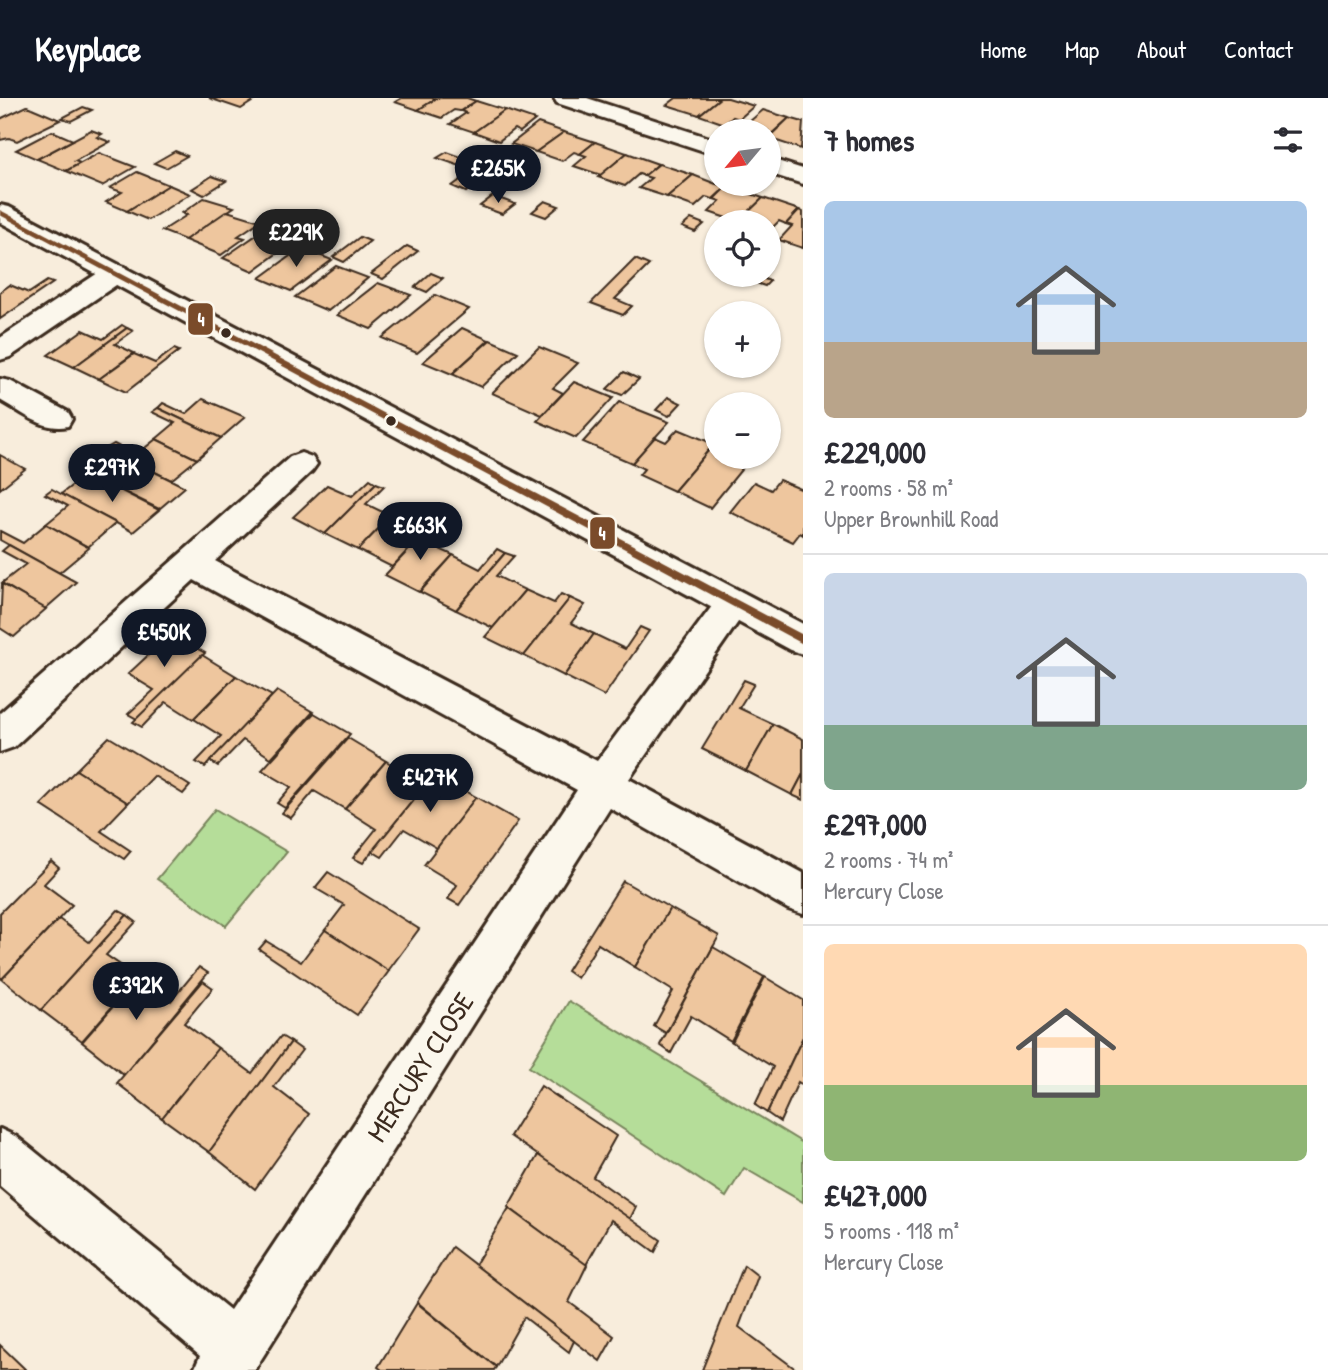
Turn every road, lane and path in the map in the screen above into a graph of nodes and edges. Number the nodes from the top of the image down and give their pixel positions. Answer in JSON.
{"nodes":[{"id":1,"x":565,"y":98,"type":"edge"},
{"id":2,"x":704,"y":144,"type":"edge"},
{"id":3,"x":781,"y":169,"type":"edge"},
{"id":4,"x":803,"y":177,"type":"edge"},
{"id":5,"x":0,"y":212,"type":"edge"},
{"id":6,"x":116,"y":273,"type":"junction"},
{"id":7,"x":0,"y":351,"type":"edge"},
{"id":8,"x":0,"y":388,"type":"edge"},
{"id":9,"x":57,"y":419,"type":"dead end"},
{"id":10,"x":301,"y":464,"type":"dead end"},
{"id":11,"x":191,"y":563,"type":"junction"},
{"id":12,"x":733,"y":603,"type":"junction"},
{"id":13,"x":803,"y":640,"type":"edge"},
{"id":14,"x":0,"y":736,"type":"edge"},
{"id":15,"x":603,"y":784,"type":"junction"},
{"id":16,"x":803,"y":895,"type":"edge"},
{"id":17,"x":0,"y":1154,"type":"edge"},
{"id":18,"x":229,"y":1360,"type":"edge"}],
"edges":[{"from":1,"to":2,"type":"street"},
{"from":3,"to":4,"type":"street"},
{"from":5,"to":6,"type":"street"},
{"from":6,"to":7,"type":"street"},
{"from":6,"to":12,"type":"street"},
{"from":8,"to":9,"type":"street"},
{"from":10,"to":11,"type":"street"},
{"from":11,"to":14,"type":"street"},
{"from":11,"to":15,"type":"street"},
{"from":12,"to":13,"type":"street"},
{"from":12,"to":15,"type":"street","name":"MERCURY CLOSE"},
{"from":15,"to":16,"type":"street"},
{"from":15,"to":18,"type":"street","name":"MERCURY CLOSE"},
{"from":17,"to":18,"type":"street","name":"MERCURY CLOSE"}]}
